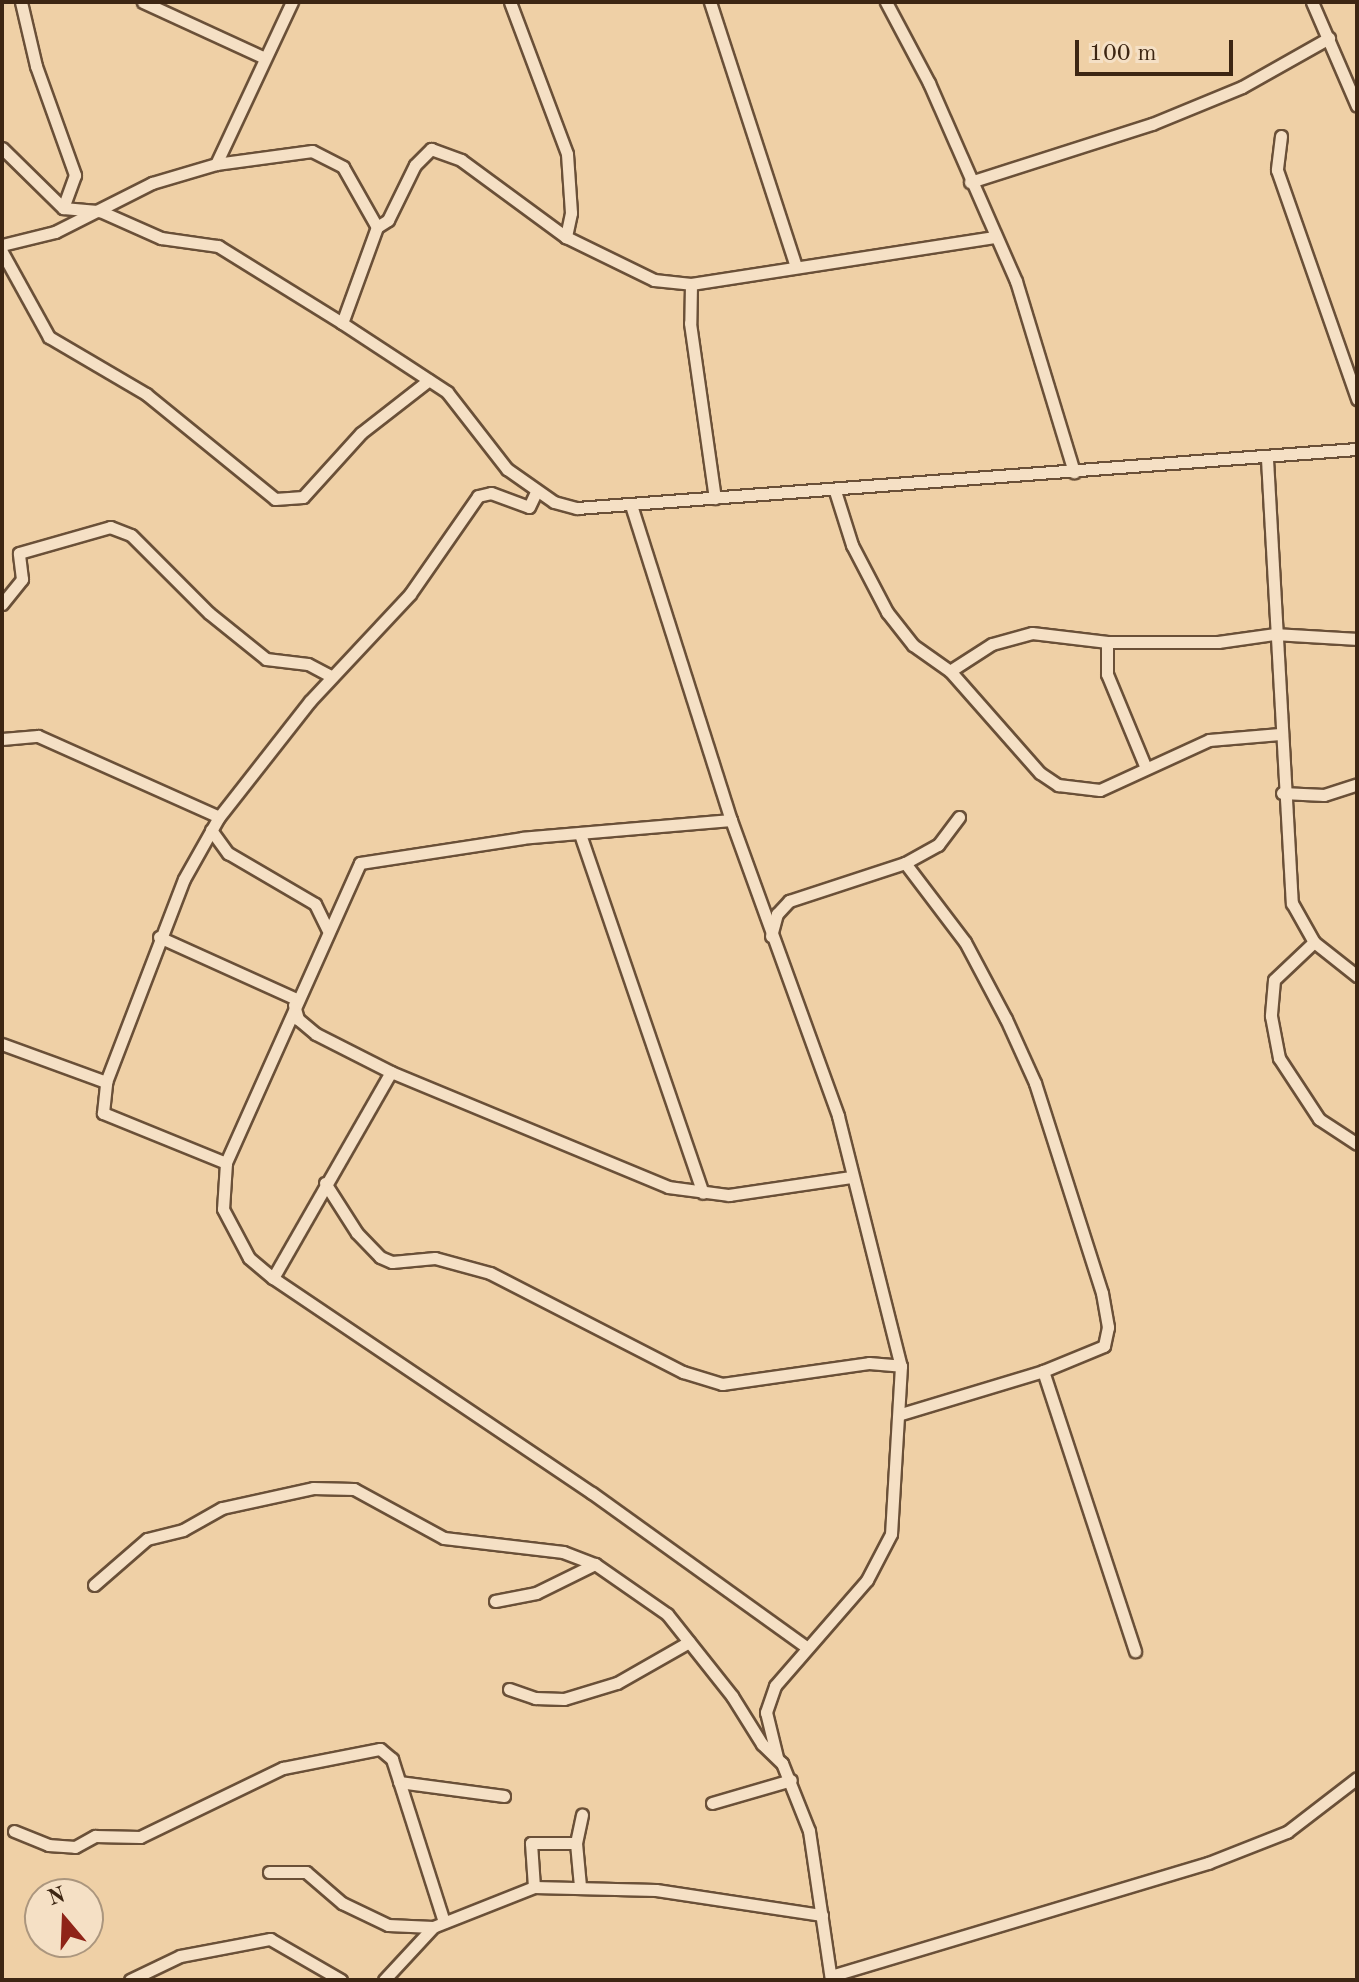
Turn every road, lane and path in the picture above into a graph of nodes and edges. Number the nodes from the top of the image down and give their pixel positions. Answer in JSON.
{"nodes":[{"id":1,"x":21,"y":2,"type":"edge"},
{"id":2,"x":143,"y":2,"type":"edge"},
{"id":3,"x":292,"y":2,"type":"edge"},
{"id":4,"x":510,"y":2,"type":"edge"},
{"id":5,"x":710,"y":2,"type":"edge"},
{"id":6,"x":886,"y":2,"type":"edge"},
{"id":7,"x":1312,"y":2,"type":"edge"},
{"id":8,"x":1329,"y":38,"type":"junction"},
{"id":9,"x":265,"y":58,"type":"junction"},
{"id":10,"x":1357,"y":106,"type":"edge"},
{"id":11,"x":1281,"y":136,"type":"dead end"},
{"id":12,"x":2,"y":148,"type":"edge"},
{"id":13,"x":216,"y":164,"type":"junction"},
{"id":14,"x":970,"y":182,"type":"junction"},
{"id":15,"x":63,"y":208,"type":"junction"},
{"id":16,"x":100,"y":211,"type":"junction"},
{"id":17,"x":377,"y":227,"type":"junction"},
{"id":18,"x":566,"y":237,"type":"junction"},
{"id":19,"x":994,"y":237,"type":"junction"},
{"id":20,"x":2,"y":245,"type":"edge"},
{"id":21,"x":2,"y":252,"type":"edge"},
{"id":22,"x":795,"y":264,"type":"junction"},
{"id":23,"x":691,"y":284,"type":"junction"},
{"id":24,"x":342,"y":323,"type":"junction"},
{"id":25,"x":429,"y":380,"type":"junction"},
{"id":26,"x":1357,"y":399,"type":"edge"},
{"id":27,"x":1357,"y":449,"type":"edge"},
{"id":28,"x":1267,"y":459,"type":"junction"},
{"id":29,"x":1074,"y":472,"type":"junction"},
{"id":30,"x":835,"y":491,"type":"junction"},
{"id":31,"x":536,"y":492,"type":"junction"},
{"id":32,"x":715,"y":498,"type":"junction"},
{"id":33,"x":631,"y":505,"type":"junction"},
{"id":34,"x":2,"y":604,"type":"edge"},
{"id":35,"x":1275,"y":634,"type":"junction"},
{"id":36,"x":1357,"y":639,"type":"edge"},
{"id":37,"x":1107,"y":642,"type":"junction"},
{"id":38,"x":950,"y":671,"type":"junction"},
{"id":39,"x":332,"y":677,"type":"junction"},
{"id":40,"x":1280,"y":734,"type":"junction"},
{"id":41,"x":2,"y":739,"type":"edge"},
{"id":42,"x":1146,"y":768,"type":"junction"},
{"id":43,"x":1357,"y":784,"type":"edge"},
{"id":44,"x":1282,"y":793,"type":"junction"},
{"id":45,"x":219,"y":817,"type":"junction"},
{"id":46,"x":959,"y":817,"type":"dead end"},
{"id":47,"x":731,"y":820,"type":"junction"},
{"id":48,"x":211,"y":830,"type":"junction"},
{"id":49,"x":581,"y":837,"type":"junction"},
{"id":50,"x":905,"y":863,"type":"junction"},
{"id":51,"x":327,"y":929,"type":"junction"},
{"id":52,"x":159,"y":937,"type":"junction"},
{"id":53,"x":771,"y":937,"type":"junction"},
{"id":54,"x":1314,"y":942,"type":"junction"},
{"id":55,"x":1357,"y":976,"type":"edge"},
{"id":56,"x":294,"y":1002,"type":"junction"},
{"id":57,"x":2,"y":1044,"type":"edge"},
{"id":58,"x":391,"y":1072,"type":"junction"},
{"id":59,"x":106,"y":1082,"type":"junction"},
{"id":60,"x":1357,"y":1144,"type":"edge"},
{"id":61,"x":226,"y":1163,"type":"junction"},
{"id":62,"x":851,"y":1177,"type":"junction"},
{"id":63,"x":325,"y":1183,"type":"junction"},
{"id":64,"x":703,"y":1193,"type":"junction"},
{"id":65,"x":273,"y":1278,"type":"junction"},
{"id":66,"x":901,"y":1366,"type":"junction"},
{"id":67,"x":1043,"y":1371,"type":"junction"},
{"id":68,"x":901,"y":1414,"type":"junction"},
{"id":69,"x":595,"y":1564,"type":"junction"},
{"id":70,"x":94,"y":1585,"type":"dead end"},
{"id":71,"x":495,"y":1601,"type":"dead end"},
{"id":72,"x":689,"y":1642,"type":"junction"},
{"id":73,"x":805,"y":1646,"type":"junction"},
{"id":74,"x":1135,"y":1651,"type":"dead end"},
{"id":75,"x":509,"y":1689,"type":"dead end"},
{"id":76,"x":777,"y":1757,"type":"junction"},
{"id":77,"x":791,"y":1780,"type":"junction"},
{"id":78,"x":1354,"y":1780,"type":"edge"},
{"id":79,"x":399,"y":1782,"type":"junction"},
{"id":80,"x":1357,"y":1794,"type":"edge"},
{"id":81,"x":504,"y":1796,"type":"dead end"},
{"id":82,"x":712,"y":1803,"type":"dead end"},
{"id":83,"x":582,"y":1815,"type":"dead end"},
{"id":84,"x":14,"y":1831,"type":"dead end"},
{"id":85,"x":576,"y":1843,"type":"junction"},
{"id":86,"x":269,"y":1872,"type":"dead end"},
{"id":87,"x":580,"y":1886,"type":"junction"},
{"id":88,"x":534,"y":1887,"type":"junction"},
{"id":89,"x":822,"y":1915,"type":"junction"},
{"id":90,"x":438,"y":1924,"type":"junction"},
{"id":91,"x":393,"y":1968,"type":"junction"},
{"id":92,"x":831,"y":1978,"type":"edge"},
{"id":93,"x":130,"y":1980,"type":"edge"},
{"id":94,"x":341,"y":1980,"type":"edge"},
{"id":95,"x":384,"y":1980,"type":"edge"},
{"id":96,"x":402,"y":1980,"type":"edge"}],
"edges":[{"from":1,"to":15,"type":"street"},
{"from":2,"to":9,"type":"street"},
{"from":3,"to":9,"type":"street"},
{"from":4,"to":18,"type":"street"},
{"from":5,"to":22,"type":"street"},
{"from":6,"to":14,"type":"street"},
{"from":7,"to":8,"type":"street"},
{"from":8,"to":10,"type":"street"},
{"from":8,"to":14,"type":"street"},
{"from":9,"to":13,"type":"street"},
{"from":11,"to":26,"type":"street"},
{"from":12,"to":15,"type":"street"},
{"from":13,"to":16,"type":"street"},
{"from":13,"to":17,"type":"street"},
{"from":14,"to":19,"type":"street"},
{"from":15,"to":16,"type":"street"},
{"from":16,"to":20,"type":"street"},
{"from":16,"to":24,"type":"street"},
{"from":17,"to":18,"type":"street"},
{"from":17,"to":24,"type":"street"},
{"from":18,"to":23,"type":"street"},
{"from":19,"to":22,"type":"street"},
{"from":19,"to":29,"type":"street"},
{"from":21,"to":25,"type":"street"},
{"from":22,"to":23,"type":"street"},
{"from":23,"to":32,"type":"street"},
{"from":24,"to":25,"type":"street"},
{"from":25,"to":31,"type":"street"},
{"from":27,"to":28,"type":"street"},
{"from":28,"to":29,"type":"street"},
{"from":28,"to":35,"type":"street"},
{"from":29,"to":30,"type":"street"},
{"from":30,"to":32,"type":"street"},
{"from":30,"to":38,"type":"street"},
{"from":31,"to":33,"type":"street"},
{"from":31,"to":39,"type":"street"},
{"from":32,"to":33,"type":"street"},
{"from":33,"to":47,"type":"street"},
{"from":34,"to":39,"type":"street"},
{"from":35,"to":36,"type":"street"},
{"from":35,"to":37,"type":"street"},
{"from":35,"to":40,"type":"street"},
{"from":37,"to":38,"type":"street"},
{"from":37,"to":42,"type":"street"},
{"from":38,"to":42,"type":"street"},
{"from":39,"to":45,"type":"street"},
{"from":40,"to":42,"type":"street"},
{"from":40,"to":44,"type":"street"},
{"from":41,"to":45,"type":"street"},
{"from":43,"to":44,"type":"street"},
{"from":44,"to":54,"type":"street"},
{"from":45,"to":48,"type":"street"},
{"from":46,"to":50,"type":"street"},
{"from":47,"to":49,"type":"street"},
{"from":47,"to":53,"type":"street"},
{"from":48,"to":51,"type":"street"},
{"from":48,"to":52,"type":"street"},
{"from":49,"to":51,"type":"street"},
{"from":49,"to":64,"type":"street"},
{"from":50,"to":53,"type":"street"},
{"from":50,"to":67,"type":"street"},
{"from":51,"to":56,"type":"street"},
{"from":52,"to":56,"type":"street"},
{"from":52,"to":59,"type":"street"},
{"from":53,"to":62,"type":"street"},
{"from":54,"to":55,"type":"street"},
{"from":54,"to":60,"type":"street"},
{"from":56,"to":58,"type":"street"},
{"from":56,"to":61,"type":"street"},
{"from":57,"to":59,"type":"street"},
{"from":58,"to":63,"type":"street"},
{"from":58,"to":64,"type":"street"},
{"from":59,"to":61,"type":"street"},
{"from":61,"to":65,"type":"street"},
{"from":62,"to":64,"type":"street"},
{"from":62,"to":66,"type":"street"},
{"from":63,"to":65,"type":"street"},
{"from":63,"to":66,"type":"street"},
{"from":65,"to":73,"type":"street"},
{"from":66,"to":68,"type":"street"},
{"from":67,"to":68,"type":"street"},
{"from":67,"to":74,"type":"street"},
{"from":68,"to":73,"type":"street"},
{"from":69,"to":70,"type":"street"},
{"from":69,"to":71,"type":"street"},
{"from":69,"to":72,"type":"street"},
{"from":72,"to":75,"type":"street"},
{"from":72,"to":76,"type":"street"},
{"from":73,"to":76,"type":"street"},
{"from":76,"to":77,"type":"street"},
{"from":77,"to":82,"type":"street"},
{"from":77,"to":89,"type":"street"},
{"from":78,"to":80,"type":"street"},
{"from":78,"to":92,"type":"street"},
{"from":79,"to":81,"type":"street"},
{"from":79,"to":84,"type":"street"},
{"from":79,"to":90,"type":"street"},
{"from":83,"to":85,"type":"street"},
{"from":85,"to":87,"type":"street"},
{"from":85,"to":88,"type":"street"},
{"from":86,"to":90,"type":"street"},
{"from":87,"to":88,"type":"street"},
{"from":87,"to":89,"type":"street"},
{"from":88,"to":90,"type":"street"},
{"from":89,"to":92,"type":"street"},
{"from":90,"to":91,"type":"street"},
{"from":91,"to":95,"type":"street"},
{"from":91,"to":96,"type":"street"},
{"from":93,"to":94,"type":"street"}]}
